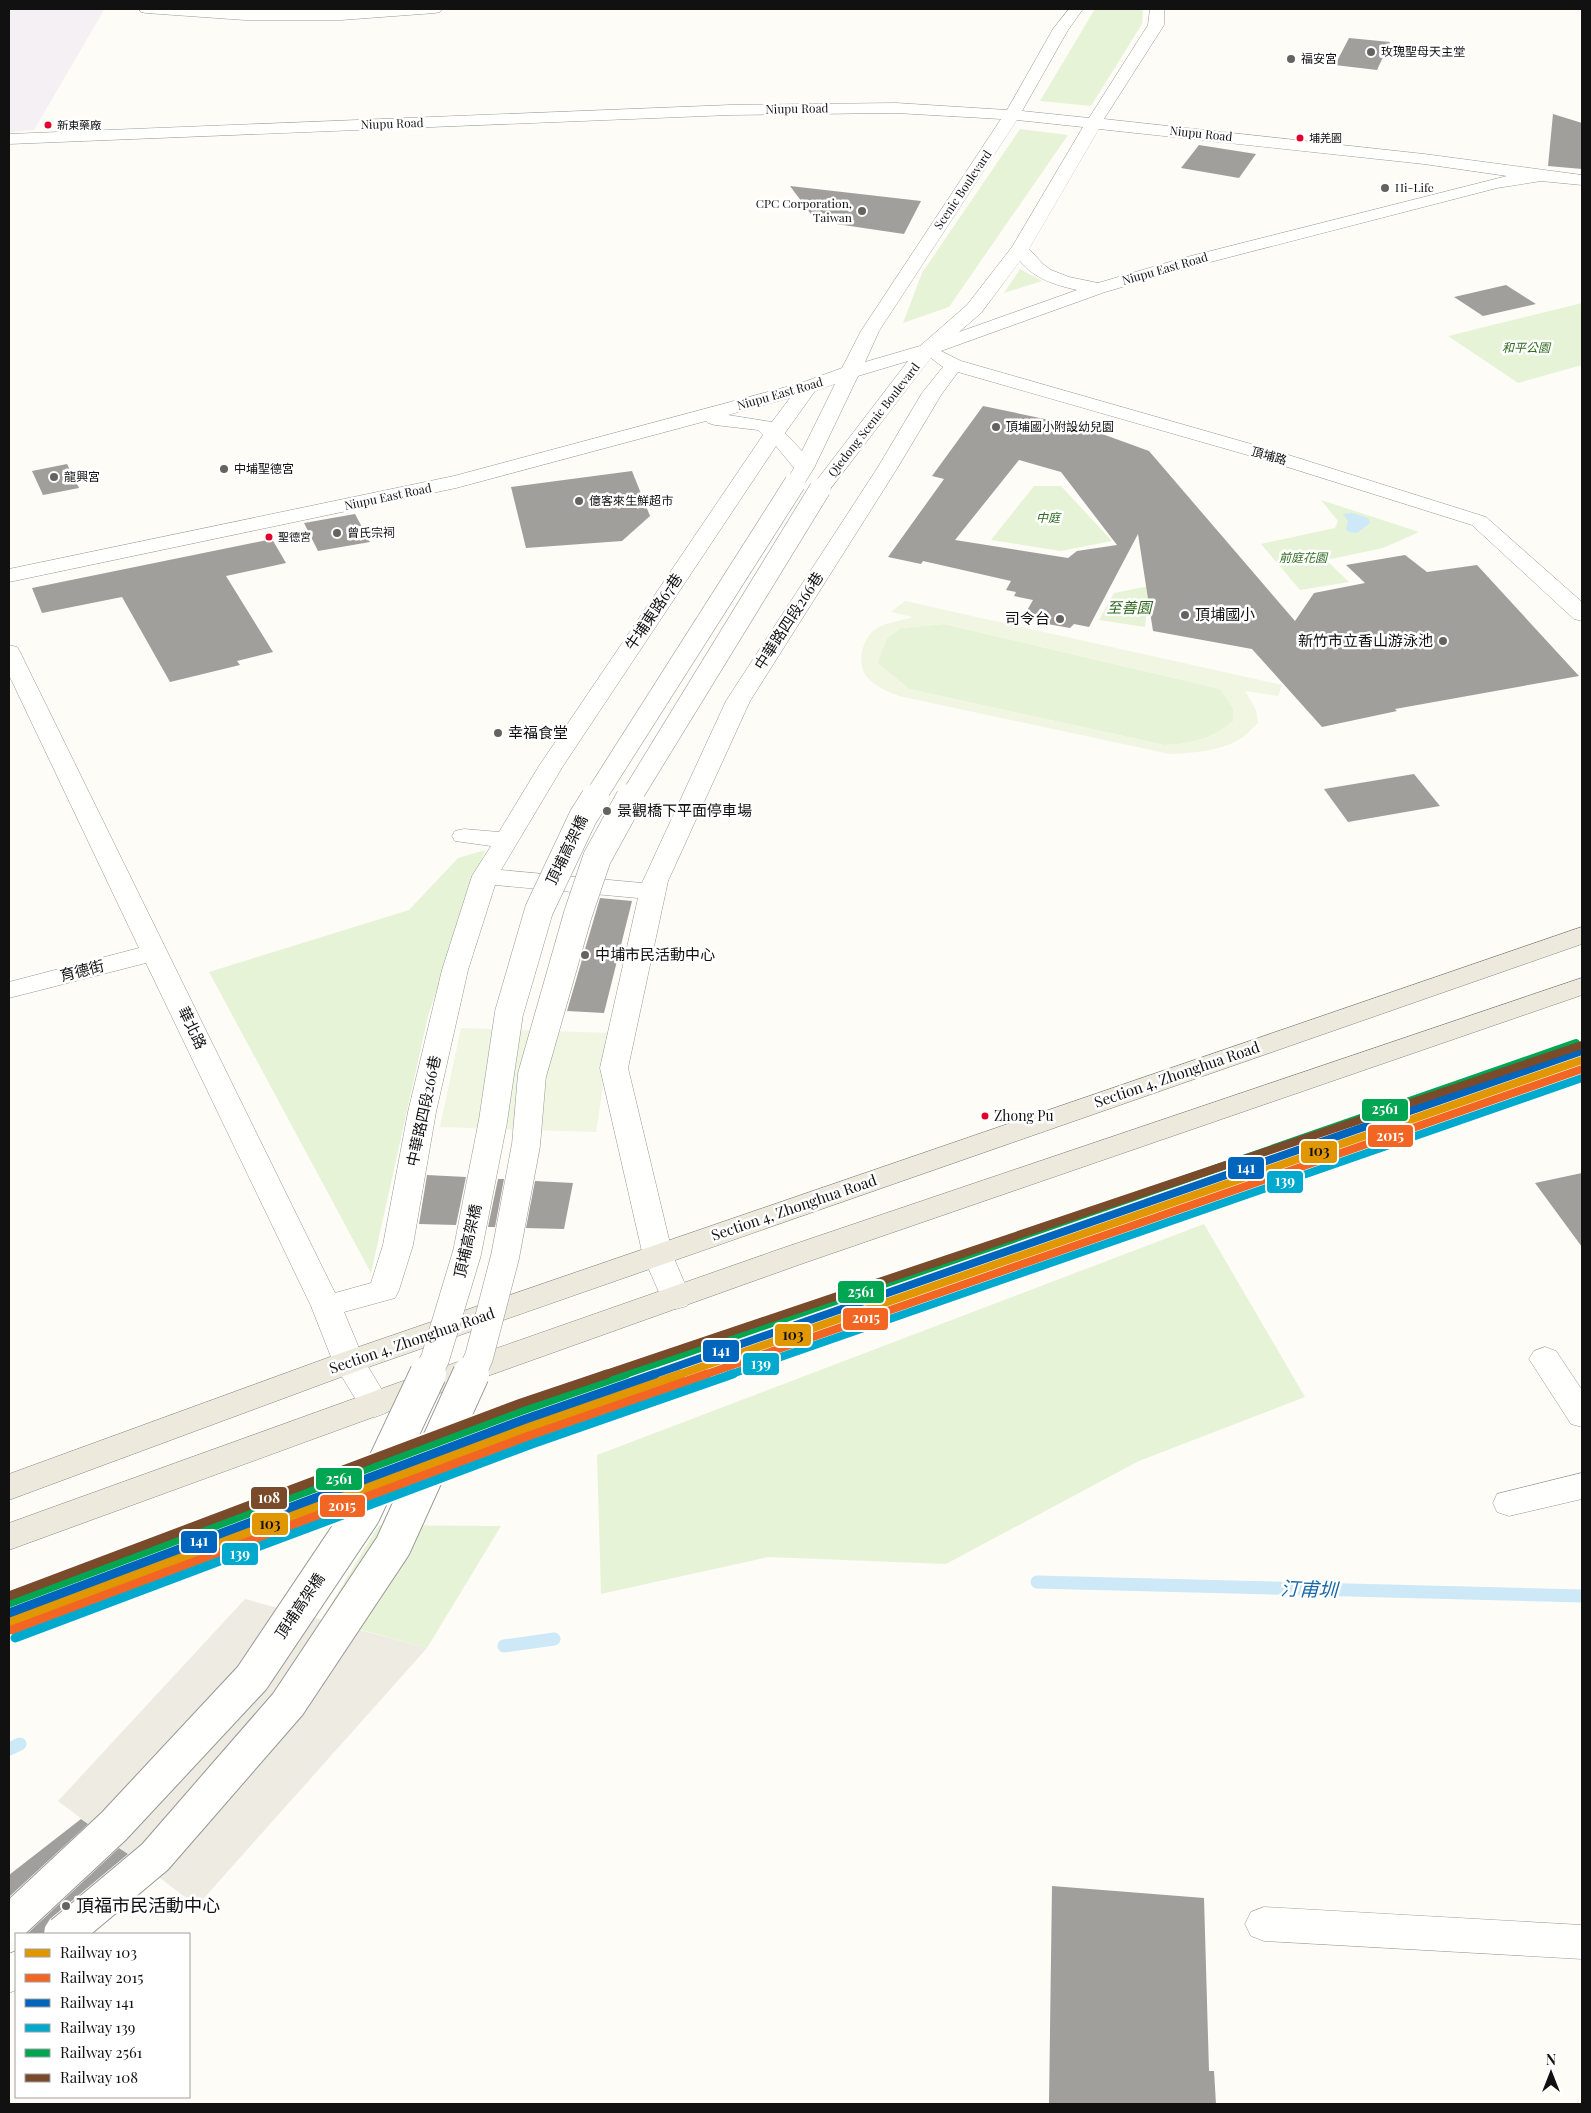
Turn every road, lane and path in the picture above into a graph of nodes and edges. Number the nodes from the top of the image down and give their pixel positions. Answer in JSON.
{"nodes":[{"id":1,"x":146,"y":9,"type":"edge"},
{"id":2,"x":435,"y":9,"type":"edge"},
{"id":3,"x":1076,"y":9,"type":"edge"},
{"id":4,"x":1157,"y":9,"type":"edge"},
{"id":5,"x":1012,"y":115,"type":"junction"},
{"id":6,"x":1093,"y":124,"type":"junction"},
{"id":7,"x":9,"y":140,"type":"edge"},
{"id":8,"x":1541,"y":176,"type":"junction"},
{"id":9,"x":1582,"y":180,"type":"edge"},
{"id":10,"x":1020,"y":250,"type":"junction"},
{"id":11,"x":1099,"y":288,"type":"junction"},
{"id":12,"x":927,"y":350,"type":"junction"},
{"id":13,"x":954,"y":365,"type":"junction"},
{"id":14,"x":850,"y":372,"type":"junction"},
{"id":15,"x":808,"y":387,"type":"junction"},
{"id":16,"x":696,"y":417,"type":"junction"},
{"id":17,"x":774,"y":432,"type":"junction"},
{"id":18,"x":807,"y":480,"type":"junction"},
{"id":19,"x":9,"y":575,"type":"edge"},
{"id":20,"x":1582,"y":614,"type":"edge"},
{"id":21,"x":9,"y":652,"type":"edge"},
{"id":22,"x":464,"y":836,"type":"dead end"},
{"id":23,"x":506,"y":840,"type":"junction"},
{"id":24,"x":485,"y":876,"type":"junction"},
{"id":25,"x":652,"y":892,"type":"junction"},
{"id":26,"x":1582,"y":935,"type":"edge"},
{"id":27,"x":156,"y":952,"type":"junction"},
{"id":28,"x":1582,"y":986,"type":"edge"},
{"id":29,"x":9,"y":990,"type":"edge"},
{"id":30,"x":658,"y":1256,"type":"junction"},
{"id":31,"x":676,"y":1298,"type":"junction"},
{"id":32,"x":326,"y":1306,"type":"junction"},
{"id":33,"x":1545,"y":1359,"type":"dead end"},
{"id":34,"x":350,"y":1362,"type":"junction"},
{"id":35,"x":375,"y":1405,"type":"junction"},
{"id":36,"x":1582,"y":1415,"type":"edge"},
{"id":37,"x":9,"y":1486,"type":"edge"},
{"id":38,"x":1582,"y":1486,"type":"edge"},
{"id":39,"x":1509,"y":1503,"type":"dead end"},
{"id":40,"x":9,"y":1537,"type":"edge"},
{"id":41,"x":9,"y":1924,"type":"edge"},
{"id":42,"x":1264,"y":1924,"type":"dead end"},
{"id":43,"x":64,"y":1933,"type":"edge"},
{"id":44,"x":1582,"y":1942,"type":"edge"}],
"edges":[{"from":1,"to":2,"type":"street"},
{"from":3,"to":5,"type":"street","name":"Scenic Boulevard"},
{"from":4,"to":6,"type":"street"},
{"from":5,"to":6,"type":"street","name":"Niupu Road"},
{"from":5,"to":7,"type":"street","name":"Niupu Road"},
{"from":5,"to":14,"type":"street","name":"Scenic Boulevard"},
{"from":6,"to":8,"type":"street","name":"Niupu Road"},
{"from":6,"to":10,"type":"street"},
{"from":8,"to":9,"type":"street","name":"Niupu Road"},
{"from":8,"to":11,"type":"street","name":"Niupu East Road"},
{"from":10,"to":11,"type":"street"},
{"from":10,"to":12,"type":"street"},
{"from":11,"to":12,"type":"street","name":"Niupu East Road"},
{"from":12,"to":13,"type":"street","name":"頂埔路"},
{"from":12,"to":14,"type":"street","name":"Niupu East Road"},
{"from":12,"to":18,"type":"street","name":"Qiedong Scenic Boulevard"},
{"from":13,"to":20,"type":"street","name":"頂埔路"},
{"from":13,"to":25,"type":"street","name":"中華路四段266巷"},
{"from":14,"to":15,"type":"street","name":"Niupu East Road"},
{"from":14,"to":18,"type":"street","name":"Qiedong Scenic Boulevard"},
{"from":15,"to":16,"type":"street","name":"Niupu East Road"},
{"from":15,"to":17,"type":"street","name":"牛埔東路67巷"},
{"from":16,"to":17,"type":"street"},
{"from":16,"to":19,"type":"street","name":"Niupu East Road"},
{"from":17,"to":18,"type":"street"},
{"from":17,"to":23,"type":"street","name":"牛埔東路67巷"},
{"from":18,"to":41,"type":"street","name":"頂埔高架橋","bridge":true},
{"from":18,"to":43,"type":"street","name":"頂埔高架橋","bridge":true},
{"from":21,"to":27,"type":"street","name":"華北路"},
{"from":22,"to":23,"type":"street"},
{"from":23,"to":24,"type":"street","name":"中華路四段266巷"},
{"from":24,"to":25,"type":"street"},
{"from":24,"to":32,"type":"street","name":"中華路四段266巷"},
{"from":25,"to":30,"type":"street","name":"中華路四段266巷"},
{"from":26,"to":30,"type":"main road","name":"Section 4, Zhonghua Road"},
{"from":27,"to":29,"type":"street","name":"育德街"},
{"from":27,"to":32,"type":"street","name":"華北路"},
{"from":28,"to":31,"type":"main road"},
{"from":30,"to":31,"type":"street","name":"中華路四段266巷"},
{"from":30,"to":34,"type":"main road","name":"Section 4, Zhonghua Road"},
{"from":31,"to":35,"type":"main road"},
{"from":32,"to":34,"type":"street","name":"華北路"},
{"from":33,"to":36,"type":"street"},
{"from":34,"to":35,"type":"street","name":"華北路"},
{"from":34,"to":37,"type":"main road","name":"Section 4, Zhonghua Road"},
{"from":35,"to":40,"type":"main road"},
{"from":38,"to":39,"type":"street"},
{"from":42,"to":44,"type":"street"}]}
